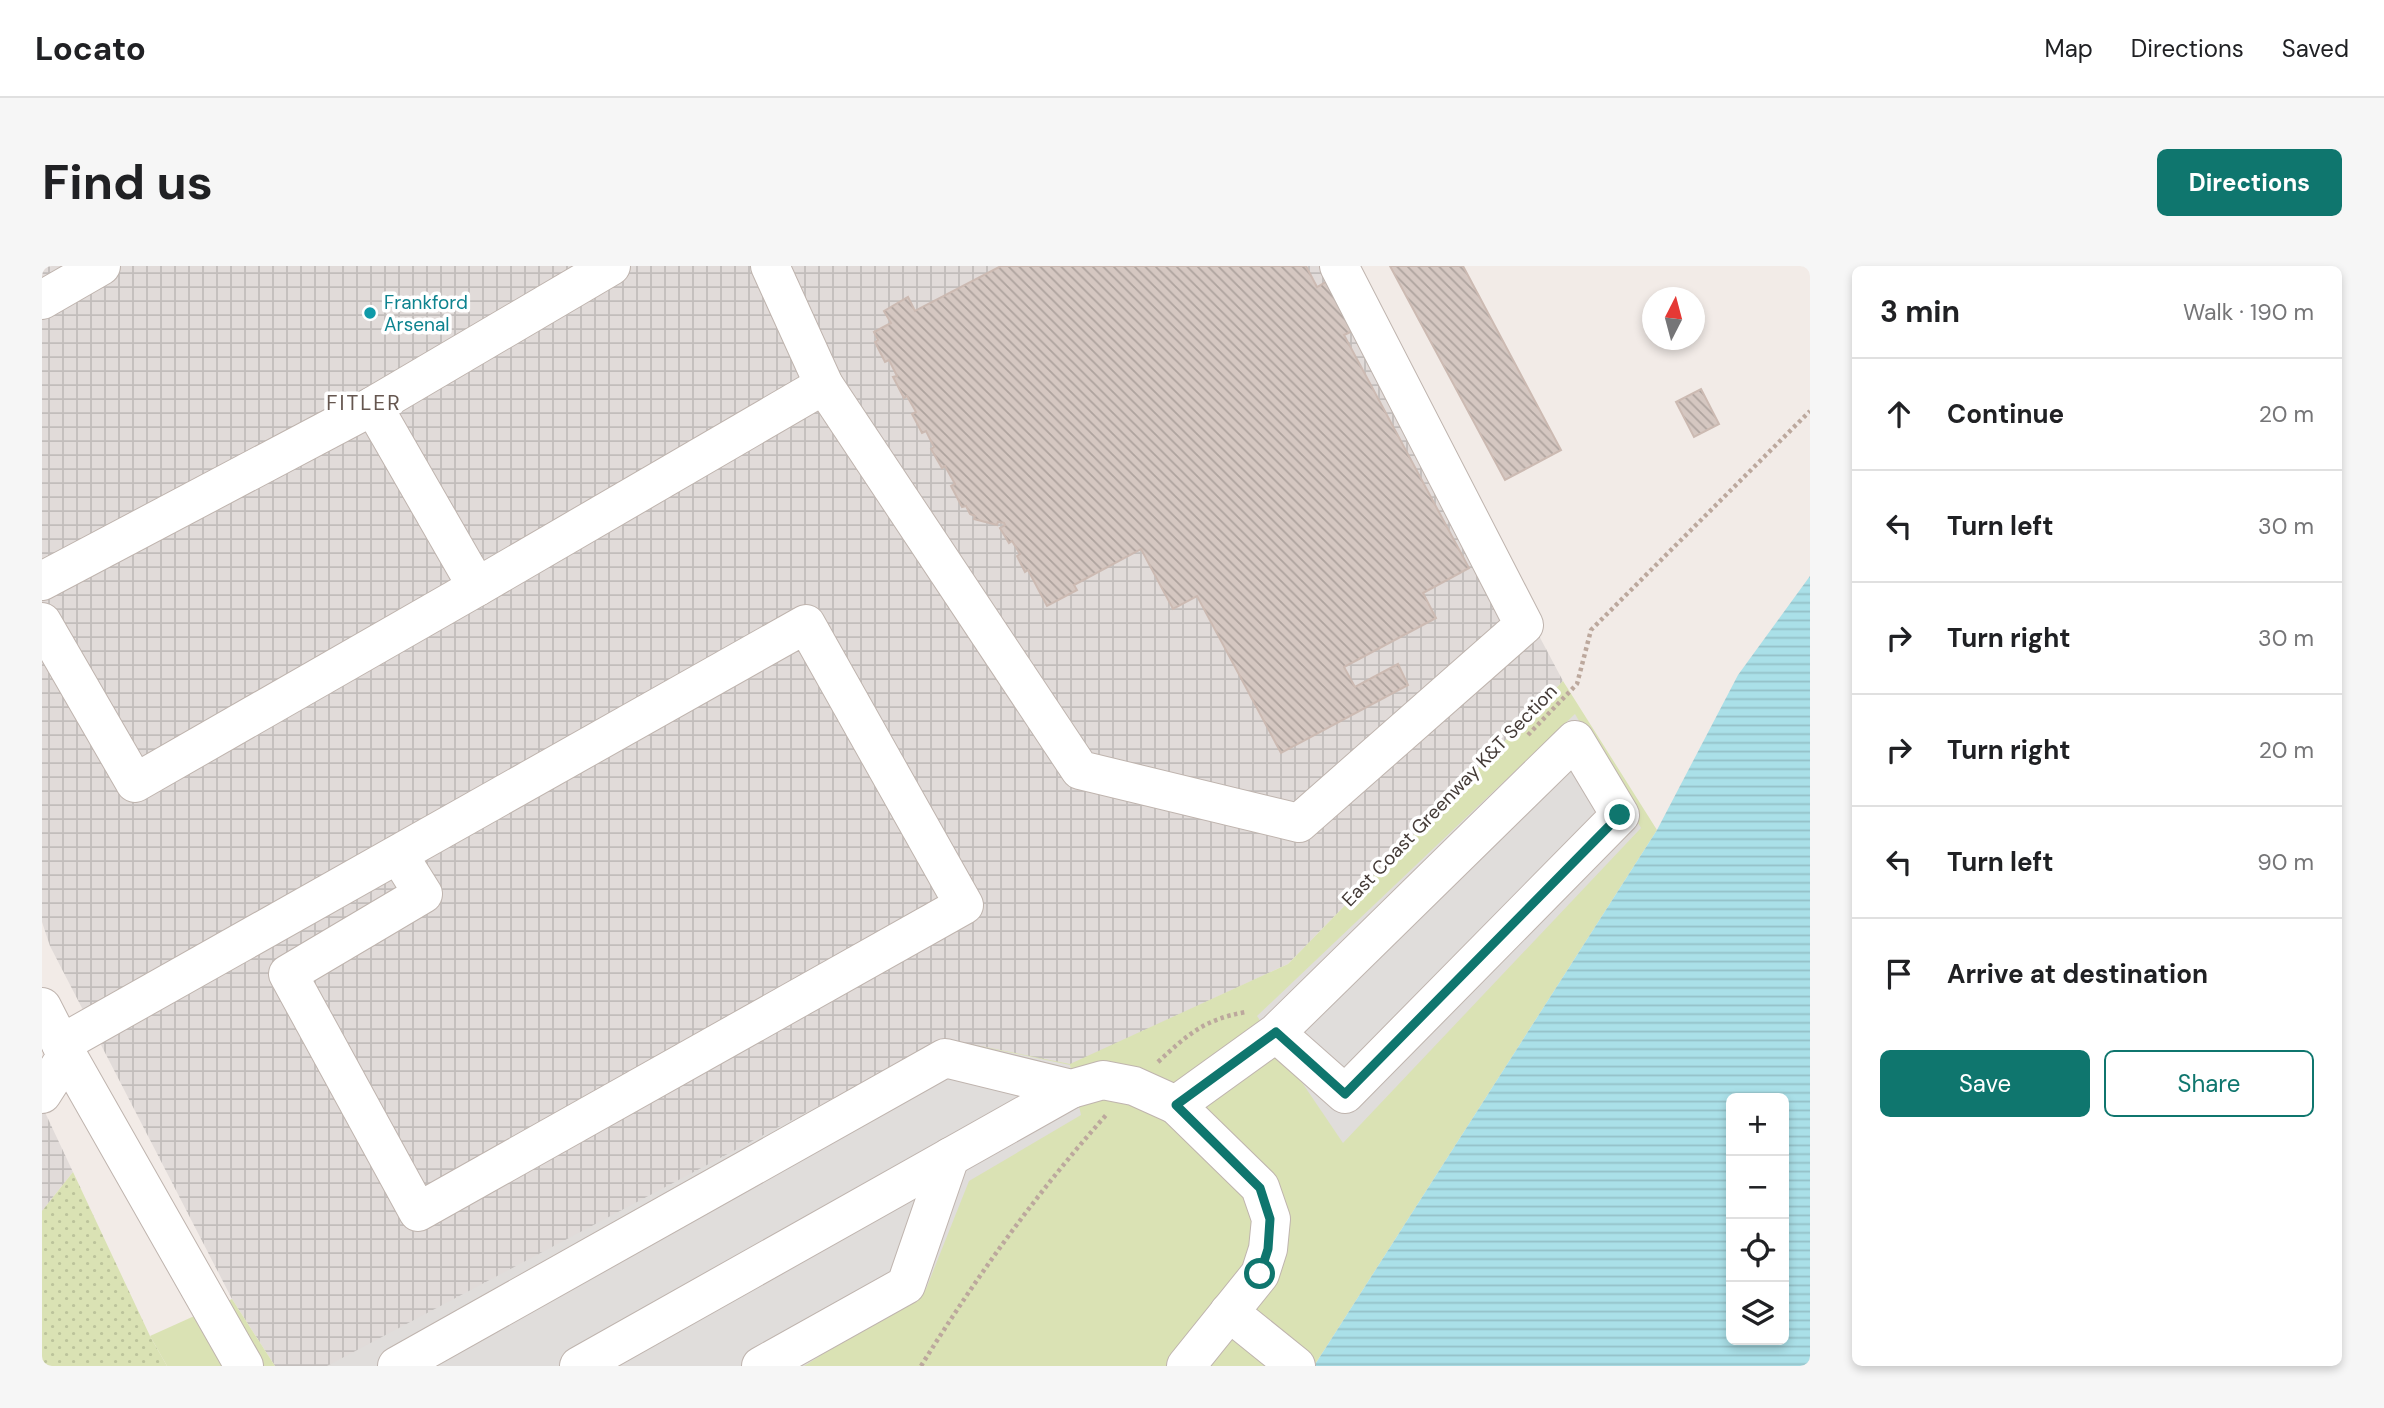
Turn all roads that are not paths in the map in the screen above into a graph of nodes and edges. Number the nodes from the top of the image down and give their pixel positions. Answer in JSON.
{"nodes":[{"id":1,"x":101,"y":266,"type":"edge"},
{"id":2,"x":611,"y":266,"type":"edge"},
{"id":3,"x":769,"y":266,"type":"edge"},
{"id":4,"x":1339,"y":266,"type":"edge"},
{"id":5,"x":42,"y":300,"type":"edge"},
{"id":6,"x":824,"y":385,"type":"junction"},
{"id":7,"x":373,"y":406,"type":"junction"},
{"id":8,"x":42,"y":581,"type":"edge"},
{"id":9,"x":477,"y":587,"type":"junction"},
{"id":10,"x":42,"y":622,"type":"edge"},
{"id":11,"x":398,"y":854,"type":"junction"},
{"id":12,"x":42,"y":1007,"type":"edge"},
{"id":13,"x":1265,"y":1022,"type":"junction"},
{"id":14,"x":64,"y":1050,"type":"junction"},
{"id":15,"x":1071,"y":1089,"type":"junction"},
{"id":16,"x":42,"y":1094,"type":"edge"},
{"id":17,"x":1176,"y":1105,"type":"junction"},
{"id":18,"x":950,"y":1157,"type":"junction"},
{"id":19,"x":1229,"y":1312,"type":"junction"},
{"id":20,"x":244,"y":1366,"type":"edge"},
{"id":21,"x":397,"y":1366,"type":"edge"},
{"id":22,"x":579,"y":1366,"type":"edge"},
{"id":23,"x":761,"y":1366,"type":"edge"},
{"id":24,"x":1186,"y":1366,"type":"edge"},
{"id":25,"x":1296,"y":1366,"type":"edge"}],
"edges":[{"from":1,"to":5,"type":"lane"},
{"from":2,"to":7,"type":"lane"},
{"from":3,"to":6,"type":"lane"},
{"from":4,"to":6,"type":"lane"},
{"from":6,"to":9,"type":"lane"},
{"from":7,"to":8,"type":"lane"},
{"from":7,"to":9,"type":"lane"},
{"from":9,"to":10,"type":"lane"},
{"from":11,"to":11,"type":"lane"},
{"from":11,"to":14,"type":"lane"},
{"from":12,"to":14,"type":"lane"},
{"from":13,"to":13,"type":"lane"},
{"from":13,"to":17,"type":"lane"},
{"from":14,"to":16,"type":"lane"},
{"from":14,"to":20,"type":"lane"},
{"from":15,"to":17,"type":"lane"},
{"from":15,"to":18,"type":"lane"},
{"from":15,"to":21,"type":"lane"},
{"from":17,"to":19,"type":"lane"},
{"from":18,"to":22,"type":"lane"},
{"from":18,"to":23,"type":"lane"},
{"from":19,"to":24,"type":"lane"},
{"from":19,"to":25,"type":"lane"}]}
